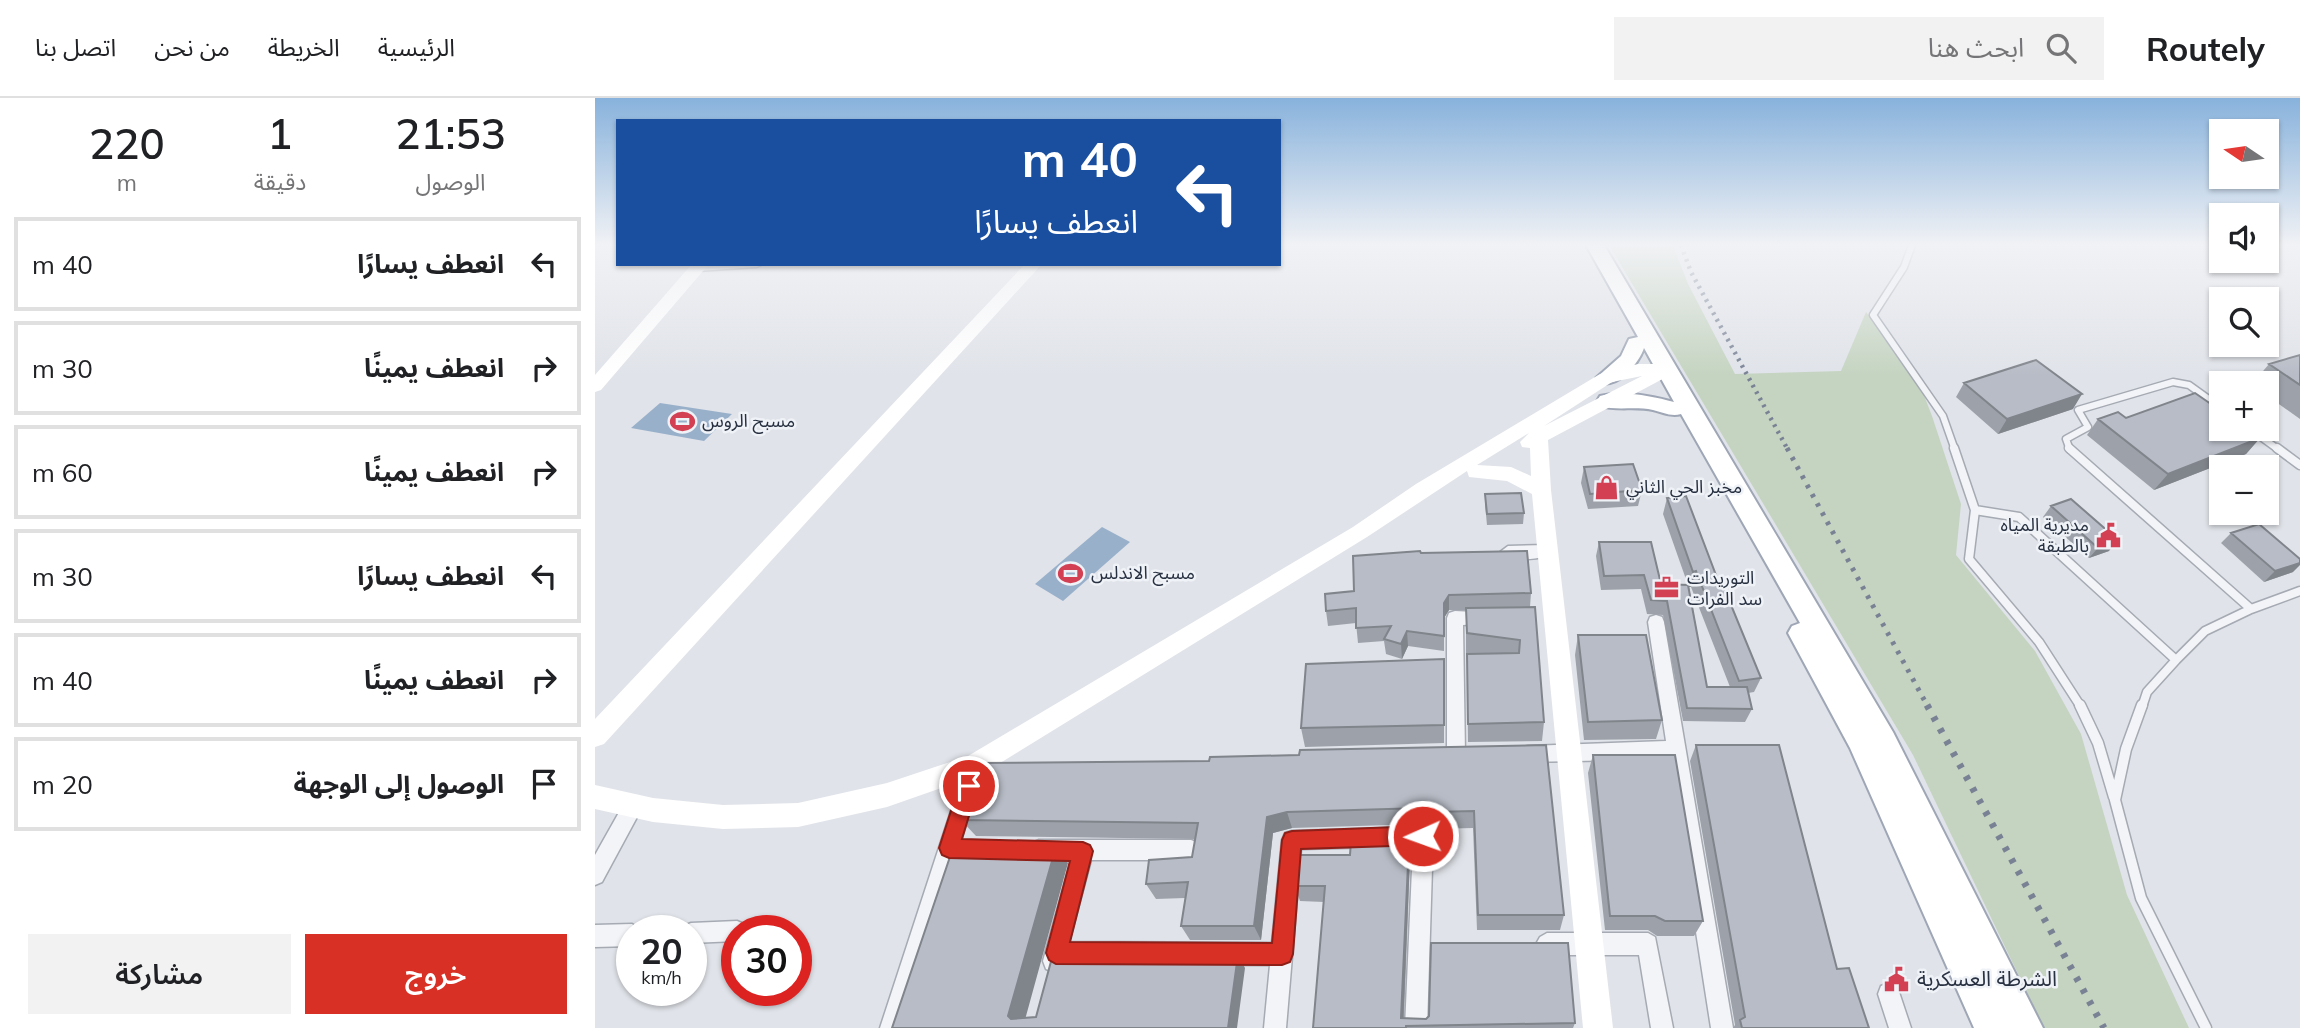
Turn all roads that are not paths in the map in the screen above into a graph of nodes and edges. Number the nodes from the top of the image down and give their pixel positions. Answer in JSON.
{"nodes":[{"id":1,"x":680,"y":288,"type":"edge"},
{"id":2,"x":1011,"y":288,"type":"edge"},
{"id":3,"x":1606,"y":288,"type":"edge"},
{"id":4,"x":1616,"y":288,"type":"edge"},
{"id":5,"x":1890,"y":288,"type":"edge"},
{"id":6,"x":1636,"y":343,"type":"junction"},
{"id":7,"x":1657,"y":373,"type":"junction"},
{"id":8,"x":1605,"y":378,"type":"junction"},
{"id":9,"x":595,"y":386,"type":"edge"},
{"id":10,"x":2209,"y":399,"type":"edge"},
{"id":11,"x":1607,"y":401,"type":"junction"},
{"id":12,"x":1675,"y":409,"type":"junction"},
{"id":13,"x":1537,"y":429,"type":"junction"},
{"id":14,"x":2267,"y":441,"type":"edge"},
{"id":15,"x":2300,"y":465,"type":"edge"},
{"id":16,"x":1476,"y":472,"type":"junction"},
{"id":17,"x":1541,"y":489,"type":"junction"},
{"id":18,"x":1975,"y":510,"type":"junction"},
{"id":19,"x":1360,"y":532,"type":"junction"},
{"id":20,"x":1547,"y":551,"type":"junction"},
{"id":21,"x":1497,"y":552,"type":"edge"},
{"id":22,"x":2300,"y":591,"type":"edge"},
{"id":23,"x":2251,"y":609,"type":"junction"},
{"id":24,"x":1505,"y":617,"type":"edge"},
{"id":25,"x":1656,"y":622,"type":"dead end"},
{"id":26,"x":2176,"y":660,"type":"junction"},
{"id":27,"x":595,"y":736,"type":"edge"},
{"id":28,"x":1569,"y":753,"type":"junction"},
{"id":29,"x":1506,"y":754,"type":"edge"},
{"id":30,"x":1677,"y":754,"type":"junction"},
{"id":31,"x":1456,"y":755,"type":"edge"},
{"id":32,"x":975,"y":765,"type":"junction"},
{"id":33,"x":1017,"y":765,"type":"edge"},
{"id":34,"x":595,"y":797,"type":"edge"},
{"id":35,"x":2115,"y":800,"type":"junction"},
{"id":36,"x":633,"y":806,"type":"junction"},
{"id":37,"x":949,"y":848,"type":"junction"},
{"id":38,"x":975,"y":849,"type":"edge"},
{"id":39,"x":1016,"y":850,"type":"edge"},
{"id":40,"x":1191,"y":850,"type":"edge"},
{"id":41,"x":1083,"y":851,"type":"junction"},
{"id":42,"x":595,"y":875,"type":"edge"},
{"id":43,"x":616,"y":935,"type":"edge"},
{"id":44,"x":595,"y":936,"type":"edge"},
{"id":45,"x":1418,"y":943,"type":"junction"},
{"id":46,"x":1445,"y":943,"type":"edge"},
{"id":47,"x":1524,"y":944,"type":"edge"},
{"id":48,"x":1589,"y":944,"type":"junction"},
{"id":49,"x":1056,"y":953,"type":"junction"},
{"id":50,"x":1282,"y":954,"type":"junction"},
{"id":51,"x":1050,"y":978,"type":"edge"},
{"id":52,"x":1889,"y":994,"type":"dead end"},
{"id":53,"x":891,"y":1028,"type":"edge"},
{"id":54,"x":1275,"y":1028,"type":"edge"},
{"id":55,"x":1416,"y":1028,"type":"edge"},
{"id":56,"x":1598,"y":1028,"type":"edge"},
{"id":57,"x":1662,"y":1028,"type":"edge"},
{"id":58,"x":1722,"y":1028,"type":"edge"},
{"id":59,"x":1900,"y":1028,"type":"edge"},
{"id":60,"x":1991,"y":1028,"type":"edge"},
{"id":61,"x":2026,"y":1028,"type":"edge"},
{"id":62,"x":2206,"y":1028,"type":"edge"}],
"edges":[{"from":1,"to":9,"type":"main road"},
{"from":2,"to":27,"type":"main road"},
{"from":3,"to":6,"type":"main road"},
{"from":4,"to":7,"type":"main road"},
{"from":5,"to":18,"type":"lane"},
{"from":6,"to":7,"type":"main road"},
{"from":6,"to":8,"type":"main road"},
{"from":7,"to":8,"type":"main road"},
{"from":7,"to":11,"type":"main road"},
{"from":7,"to":12,"type":"main road"},
{"from":7,"to":61,"type":"main road"},
{"from":8,"to":13,"type":"main road"},
{"from":10,"to":23,"type":"lane"},
{"from":11,"to":12,"type":"main road"},
{"from":11,"to":13,"type":"main road"},
{"from":12,"to":60,"type":"main road"},
{"from":13,"to":16,"type":"main road"},
{"from":13,"to":17,"type":"main road"},
{"from":13,"to":19,"type":"main road"},
{"from":14,"to":15,"type":"lane"},
{"from":16,"to":17,"type":"main road"},
{"from":16,"to":19,"type":"main road"},
{"from":17,"to":20,"type":"main road"},
{"from":18,"to":26,"type":"lane"},
{"from":18,"to":35,"type":"lane"},
{"from":19,"to":32,"type":"main road"},
{"from":20,"to":21,"type":"street"},
{"from":20,"to":28,"type":"main road"},
{"from":22,"to":23,"type":"lane"},
{"from":23,"to":26,"type":"lane"},
{"from":24,"to":31,"type":"street"},
{"from":25,"to":30,"type":"street"},
{"from":26,"to":35,"type":"lane"},
{"from":28,"to":29,"type":"street"},
{"from":28,"to":30,"type":"street"},
{"from":28,"to":48,"type":"main road"},
{"from":30,"to":58,"type":"street"},
{"from":32,"to":33,"type":"street"},
{"from":32,"to":36,"type":"main road"},
{"from":32,"to":37,"type":"street"},
{"from":34,"to":36,"type":"main road"},
{"from":35,"to":62,"type":"lane"},
{"from":36,"to":42,"type":"street"},
{"from":37,"to":38,"type":"street"},
{"from":37,"to":53,"type":"street"},
{"from":39,"to":41,"type":"street"},
{"from":40,"to":41,"type":"street"},
{"from":41,"to":49,"type":"street"},
{"from":43,"to":44,"type":"street"},
{"from":45,"to":46,"type":"street"},
{"from":45,"to":50,"type":"street"},
{"from":45,"to":55,"type":"street"},
{"from":47,"to":48,"type":"street"},
{"from":48,"to":56,"type":"main road"},
{"from":48,"to":57,"type":"street"},
{"from":49,"to":50,"type":"street"},
{"from":49,"to":51,"type":"street"},
{"from":50,"to":54,"type":"street"},
{"from":52,"to":59,"type":"street"}]}
